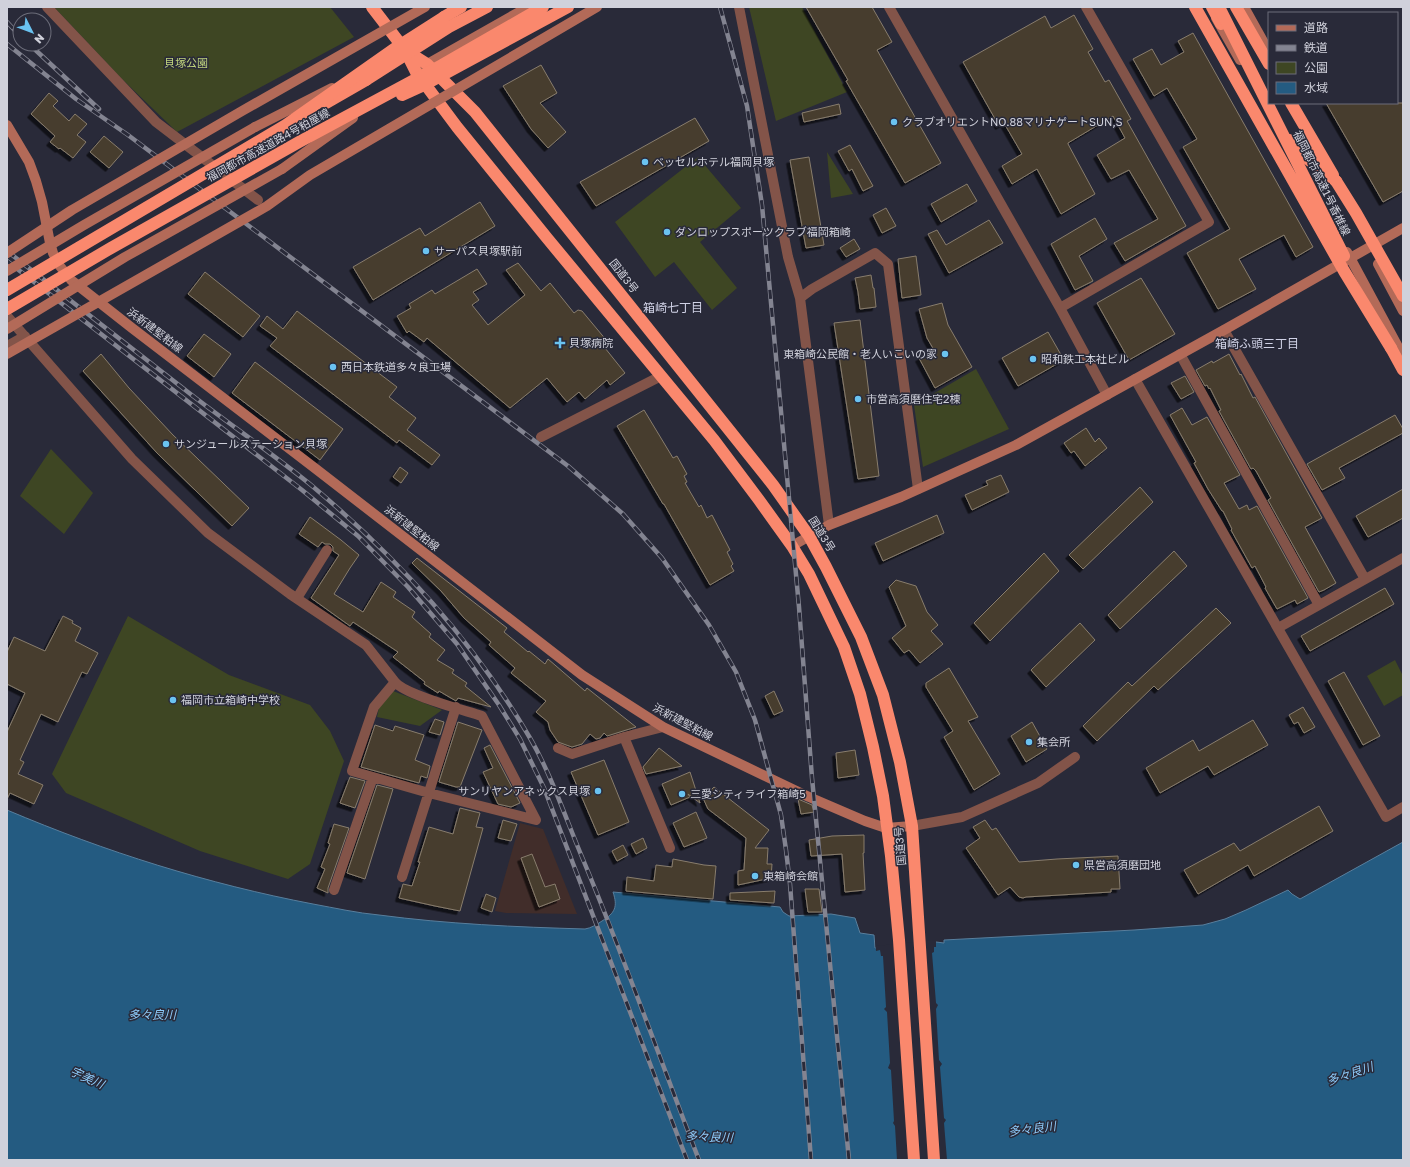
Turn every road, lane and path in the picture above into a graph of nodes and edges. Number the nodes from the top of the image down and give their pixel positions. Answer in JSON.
{"nodes":[{"id":1,"x":47,"y":7,"type":"edge"},
{"id":2,"x":372,"y":7,"type":"edge"},
{"id":3,"x":425,"y":7,"type":"edge"},
{"id":4,"x":461,"y":7,"type":"edge"},
{"id":5,"x":487,"y":7,"type":"edge"},
{"id":6,"x":495,"y":7,"type":"edge"},
{"id":7,"x":528,"y":7,"type":"edge"},
{"id":8,"x":543,"y":7,"type":"edge"},
{"id":9,"x":568,"y":7,"type":"edge"},
{"id":10,"x":597,"y":7,"type":"edge"},
{"id":11,"x":739,"y":7,"type":"edge"},
{"id":12,"x":889,"y":7,"type":"edge"},
{"id":13,"x":1086,"y":7,"type":"edge"},
{"id":14,"x":1195,"y":7,"type":"edge"},
{"id":15,"x":1211,"y":7,"type":"edge"},
{"id":16,"x":1219,"y":7,"type":"edge"},
{"id":17,"x":1236,"y":7,"type":"edge"},
{"id":18,"x":1244,"y":7,"type":"edge"},
{"id":19,"x":405,"y":50,"type":"junction"},
{"id":20,"x":1268,"y":50,"type":"edge"},
{"id":21,"x":1268,"y":62,"type":"edge"},
{"id":22,"x":427,"y":64,"type":"junction"},
{"id":23,"x":416,"y":72,"type":"junction"},
{"id":24,"x":1268,"y":103,"type":"edge"},
{"id":25,"x":1268,"y":104,"type":"edge"},
{"id":26,"x":1292,"y":104,"type":"edge"},
{"id":27,"x":1298,"y":104,"type":"edge"},
{"id":28,"x":286,"y":125,"type":"junction"},
{"id":29,"x":7,"y":126,"type":"edge"},
{"id":30,"x":299,"y":142,"type":"junction"},
{"id":31,"x":1336,"y":181,"type":"junction"},
{"id":32,"x":258,"y":200,"type":"dead end"},
{"id":33,"x":1403,"y":228,"type":"edge"},
{"id":34,"x":1369,"y":247,"type":"junction"},
{"id":35,"x":7,"y":253,"type":"edge"},
{"id":36,"x":1350,"y":258,"type":"junction"},
{"id":37,"x":7,"y":271,"type":"edge"},
{"id":38,"x":7,"y":290,"type":"edge"},
{"id":39,"x":1403,"y":296,"type":"edge"},
{"id":40,"x":800,"y":298,"type":"junction"},
{"id":41,"x":1060,"y":308,"type":"junction"},
{"id":42,"x":7,"y":309,"type":"edge"},
{"id":43,"x":1403,"y":310,"type":"edge"},
{"id":44,"x":7,"y":316,"type":"edge"},
{"id":45,"x":7,"y":329,"type":"edge"},
{"id":46,"x":1224,"y":330,"type":"junction"},
{"id":47,"x":25,"y":336,"type":"junction"},
{"id":48,"x":7,"y":346,"type":"edge"},
{"id":49,"x":1391,"y":348,"type":"junction"},
{"id":50,"x":7,"y":354,"type":"edge"},
{"id":51,"x":1180,"y":354,"type":"junction"},
{"id":52,"x":1403,"y":356,"type":"edge"},
{"id":53,"x":1403,"y":370,"type":"edge"},
{"id":54,"x":661,"y":376,"type":"junction"},
{"id":55,"x":1136,"y":379,"type":"junction"},
{"id":56,"x":1107,"y":395,"type":"junction"},
{"id":57,"x":541,"y":437,"type":"dead end"},
{"id":58,"x":918,"y":489,"type":"junction"},
{"id":59,"x":829,"y":525,"type":"junction"},
{"id":60,"x":809,"y":536,"type":"junction"},
{"id":61,"x":792,"y":546,"type":"junction"},
{"id":62,"x":327,"y":550,"type":"dead end"},
{"id":63,"x":1403,"y":558,"type":"edge"},
{"id":64,"x":1365,"y":579,"type":"junction"},
{"id":65,"x":297,"y":598,"type":"junction"},
{"id":66,"x":1320,"y":604,"type":"junction"},
{"id":67,"x":1278,"y":628,"type":"junction"},
{"id":68,"x":395,"y":682,"type":"junction"},
{"id":69,"x":456,"y":707,"type":"junction"},
{"id":70,"x":663,"y":727,"type":"junction"},
{"id":71,"x":624,"y":737,"type":"junction"},
{"id":72,"x":558,"y":748,"type":"dead end"},
{"id":73,"x":1075,"y":757,"type":"dead end"},
{"id":74,"x":373,"y":777,"type":"junction"},
{"id":75,"x":428,"y":793,"type":"junction"},
{"id":76,"x":1403,"y":807,"type":"edge"},
{"id":77,"x":912,"y":826,"type":"junction"},
{"id":78,"x":886,"y":828,"type":"junction"},
{"id":79,"x":670,"y":848,"type":"dead end"},
{"id":80,"x":402,"y":877,"type":"dead end"},
{"id":81,"x":334,"y":890,"type":"dead end"},
{"id":82,"x":914,"y":1160,"type":"edge"},
{"id":83,"x":934,"y":1160,"type":"edge"}],
"edges":[{"from":1,"to":32,"type":"street"},
{"from":2,"to":19,"type":"highway","name":"国道3号"},
{"from":3,"to":35,"type":"street","bridge":true},
{"from":4,"to":28,"type":"highway","bridge":true},
{"from":5,"to":28,"type":"highway","name":"福岡都市高速道路4号粕屋線","bridge":true},
{"from":6,"to":19,"type":"street"},
{"from":7,"to":22,"type":"street"},
{"from":8,"to":30,"type":"highway","name":"福岡都市高速道路4号粕屋線","bridge":true},
{"from":9,"to":30,"type":"highway","bridge":true},
{"from":10,"to":50,"type":"street","bridge":true},
{"from":11,"to":40,"type":"street"},
{"from":12,"to":41,"type":"street"},
{"from":13,"to":41,"type":"street"},
{"from":14,"to":49,"type":"highway","bridge":true},
{"from":15,"to":24,"type":"highway","bridge":true},
{"from":15,"to":36,"type":"street"},
{"from":16,"to":49,"type":"highway","name":"福岡都市高速1号香椎線","bridge":true},
{"from":17,"to":21,"type":"highway"},
{"from":18,"to":20,"type":"street"},
{"from":19,"to":22,"type":"highway","name":"国道3号"},
{"from":19,"to":23,"type":"highway","name":"国道3号"},
{"from":19,"to":37,"type":"street","bridge":true},
{"from":22,"to":23,"type":"street"},
{"from":22,"to":60,"type":"highway","name":"国道3号"},
{"from":23,"to":45,"type":"street","bridge":true},
{"from":23,"to":54,"type":"highway","name":"国道3号"},
{"from":25,"to":31,"type":"highway","bridge":true},
{"from":26,"to":31,"type":"highway","name":"福岡都市高速1号香椎線"},
{"from":27,"to":34,"type":"street"},
{"from":28,"to":38,"type":"highway","name":"福岡都市高速道路4号粕屋線","bridge":true},
{"from":29,"to":70,"type":"street","name":"浜新建堅粕線"},
{"from":30,"to":42,"type":"highway","name":"福岡都市高速道路4号粕屋線","bridge":true},
{"from":31,"to":39,"type":"highway","name":"福岡都市高速1号香椎線","bridge":true},
{"from":33,"to":34,"type":"street"},
{"from":34,"to":36,"type":"street"},
{"from":34,"to":43,"type":"street"},
{"from":36,"to":46,"type":"street"},
{"from":36,"to":52,"type":"street"},
{"from":40,"to":58,"type":"street"},
{"from":40,"to":59,"type":"street"},
{"from":41,"to":56,"type":"street"},
{"from":44,"to":47,"type":"street"},
{"from":46,"to":51,"type":"street"},
{"from":46,"to":64,"type":"street"},
{"from":47,"to":48,"type":"street"},
{"from":47,"to":65,"type":"street"},
{"from":49,"to":53,"type":"highway","name":"福岡都市高速1号香椎線"},
{"from":51,"to":55,"type":"street"},
{"from":51,"to":66,"type":"street"},
{"from":54,"to":57,"type":"street"},
{"from":54,"to":61,"type":"highway","name":"国道3号"},
{"from":55,"to":56,"type":"street"},
{"from":55,"to":67,"type":"street"},
{"from":56,"to":58,"type":"street"},
{"from":58,"to":59,"type":"street"},
{"from":59,"to":60,"type":"street"},
{"from":60,"to":61,"type":"street"},
{"from":60,"to":77,"type":"highway","name":"国道3号"},
{"from":61,"to":78,"type":"highway","name":"国道3号"},
{"from":62,"to":65,"type":"street"},
{"from":63,"to":64,"type":"street"},
{"from":64,"to":66,"type":"street"},
{"from":65,"to":68,"type":"street"},
{"from":66,"to":67,"type":"street"},
{"from":67,"to":76,"type":"street"},
{"from":68,"to":69,"type":"street"},
{"from":68,"to":74,"type":"street"},
{"from":69,"to":75,"type":"street"},
{"from":69,"to":75,"type":"street"},
{"from":70,"to":71,"type":"street"},
{"from":70,"to":78,"type":"street","name":"浜新建堅粕線"},
{"from":71,"to":72,"type":"street"},
{"from":71,"to":79,"type":"street"},
{"from":73,"to":77,"type":"street"},
{"from":74,"to":75,"type":"street"},
{"from":74,"to":81,"type":"street"},
{"from":75,"to":80,"type":"street"},
{"from":77,"to":78,"type":"street","name":"浜新建堅粕線"},
{"from":77,"to":83,"type":"highway","name":"国道3号"},
{"from":78,"to":82,"type":"highway","name":"国道3号"}]}
